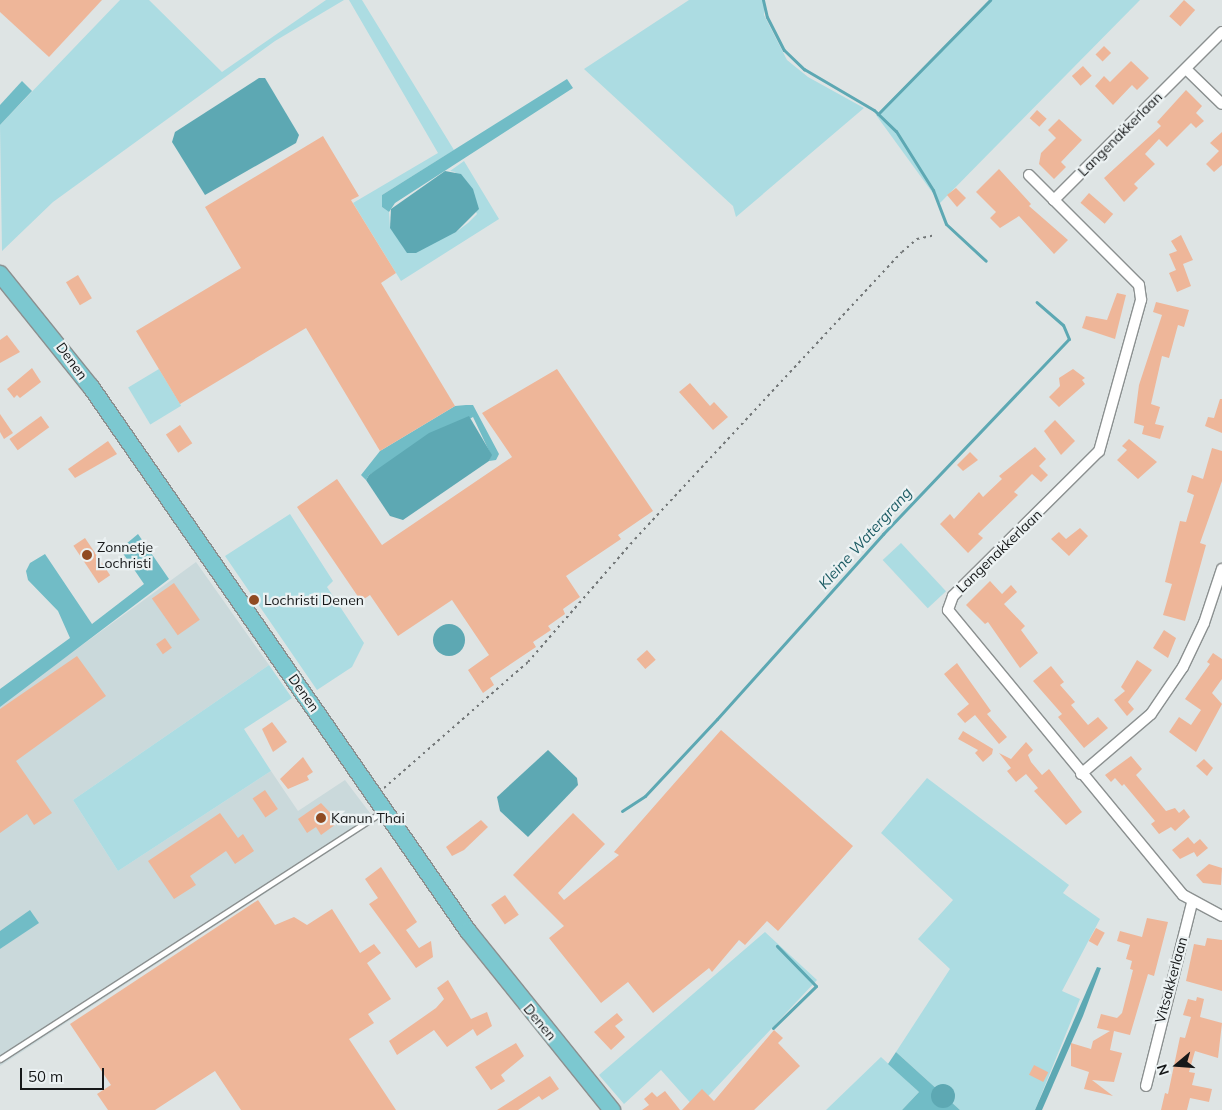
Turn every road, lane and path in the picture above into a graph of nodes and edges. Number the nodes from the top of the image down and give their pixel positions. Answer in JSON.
{"nodes":[{"id":1,"x":1222,"y":32,"type":"edge"},
{"id":2,"x":1186,"y":69,"type":"junction"},
{"id":3,"x":1222,"y":104,"type":"edge"},
{"id":4,"x":1029,"y":175,"type":"dead end"},
{"id":5,"x":1054,"y":200,"type":"junction"},
{"id":6,"x":936,"y":235,"type":"dead end"},
{"id":7,"x":0,"y":274,"type":"edge"},
{"id":8,"x":1222,"y":569,"type":"edge"},
{"id":9,"x":1081,"y":774,"type":"junction"},
{"id":10,"x":375,"y":796,"type":"junction"},
{"id":11,"x":384,"y":810,"type":"junction"},
{"id":12,"x":1192,"y":903,"type":"junction"},
{"id":13,"x":1222,"y":916,"type":"edge"},
{"id":14,"x":0,"y":1059,"type":"edge"},
{"id":15,"x":1146,"y":1086,"type":"dead end"},
{"id":16,"x":612,"y":1110,"type":"edge"}],
"edges":[{"from":1,"to":2,"type":"street","name":"Langenakkerlaan"},
{"from":2,"to":3,"type":"street"},
{"from":2,"to":5,"type":"street","name":"Langenakkerlaan"},
{"from":4,"to":5,"type":"street","name":"Langenakkerlaan"},
{"from":5,"to":9,"type":"street","name":"Langenakkerlaan"},
{"from":6,"to":10,"type":"path"},
{"from":7,"to":10,"type":"main road","name":"Denen"},
{"from":8,"to":9,"type":"street"},
{"from":9,"to":12,"type":"street","name":"Langenakkerlaan"},
{"from":10,"to":11,"type":"main road","name":"Denen"},
{"from":11,"to":14,"type":"lane"},
{"from":11,"to":16,"type":"main road","name":"Denen"},
{"from":12,"to":13,"type":"street","name":"Langenakkerlaan"},
{"from":12,"to":15,"type":"street","name":"Vitsakkerlaan"}]}
